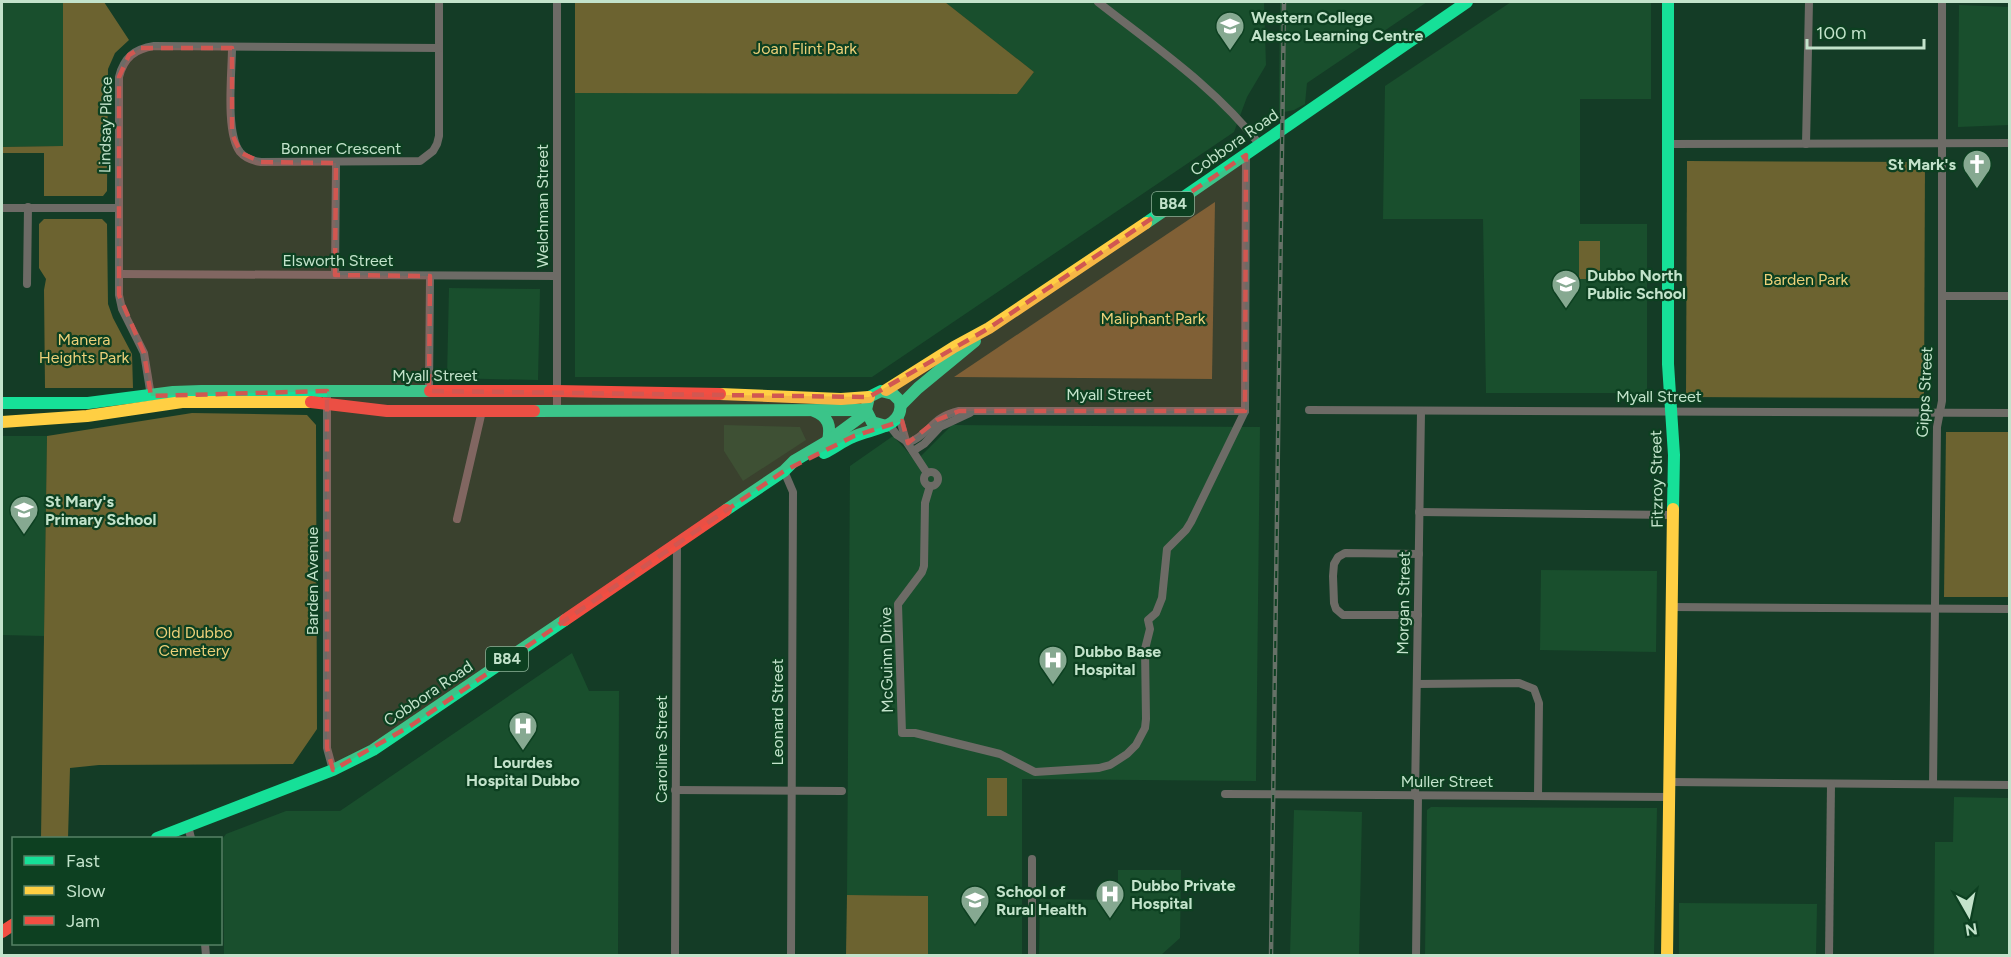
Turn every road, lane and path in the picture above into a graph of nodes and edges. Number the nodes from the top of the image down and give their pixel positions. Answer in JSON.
{"nodes":[{"id":1,"x":439,"y":2,"type":"edge"},
{"id":2,"x":557,"y":2,"type":"edge"},
{"id":3,"x":1098,"y":2,"type":"edge"},
{"id":4,"x":1467,"y":2,"type":"edge"},
{"id":5,"x":1668,"y":2,"type":"edge"},
{"id":6,"x":1809,"y":2,"type":"edge"},
{"id":7,"x":1942,"y":2,"type":"edge"},
{"id":8,"x":232,"y":48,"type":"junction"},
{"id":9,"x":439,"y":48,"type":"junction"},
{"id":10,"x":2010,"y":142,"type":"edge"},
{"id":11,"x":1669,"y":144,"type":"junction"},
{"id":12,"x":1806,"y":144,"type":"junction"},
{"id":13,"x":1942,"y":144,"type":"junction"},
{"id":14,"x":1260,"y":145,"type":"junction"},
{"id":15,"x":1246,"y":155,"type":"junction"},
{"id":16,"x":336,"y":163,"type":"junction"},
{"id":17,"x":28,"y":207,"type":"junction"},
{"id":18,"x":2,"y":208,"type":"edge"},
{"id":19,"x":118,"y":208,"type":"junction"},
{"id":20,"x":119,"y":274,"type":"junction"},
{"id":21,"x":335,"y":275,"type":"junction"},
{"id":22,"x":430,"y":276,"type":"junction"},
{"id":23,"x":557,"y":276,"type":"junction"},
{"id":24,"x":27,"y":284,"type":"dead end"},
{"id":25,"x":1942,"y":296,"type":"junction"},
{"id":26,"x":2010,"y":296,"type":"edge"},
{"id":27,"x":989,"y":327,"type":"junction"},
{"id":28,"x":886,"y":390,"type":"junction"},
{"id":29,"x":429,"y":391,"type":"junction"},
{"id":30,"x":557,"y":391,"type":"junction"},
{"id":31,"x":151,"y":396,"type":"junction"},
{"id":32,"x":327,"y":397,"type":"junction"},
{"id":33,"x":2,"y":403,"type":"edge"},
{"id":34,"x":867,"y":407,"type":"junction"},
{"id":35,"x":810,"y":410,"type":"junction"},
{"id":36,"x":900,"y":410,"type":"junction"},
{"id":37,"x":1309,"y":410,"type":"dead end"},
{"id":38,"x":482,"y":411,"type":"junction"},
{"id":39,"x":557,"y":411,"type":"junction"},
{"id":40,"x":1245,"y":411,"type":"junction"},
{"id":41,"x":1421,"y":412,"type":"junction"},
{"id":42,"x":1671,"y":412,"type":"junction"},
{"id":43,"x":1940,"y":413,"type":"junction"},
{"id":44,"x":2010,"y":413,"type":"edge"},
{"id":45,"x":2,"y":422,"type":"edge"},
{"id":46,"x":887,"y":425,"type":"junction"},
{"id":47,"x":828,"y":441,"type":"junction"},
{"id":48,"x":909,"y":445,"type":"junction"},
{"id":49,"x":784,"y":471,"type":"junction"},
{"id":50,"x":1419,"y":512,"type":"junction"},
{"id":51,"x":1673,"y":514,"type":"junction"},
{"id":52,"x":457,"y":519,"type":"dead end"},
{"id":53,"x":677,"y":543,"type":"junction"},
{"id":54,"x":1419,"y":554,"type":"junction"},
{"id":55,"x":1671,"y":607,"type":"junction"},
{"id":56,"x":1936,"y":609,"type":"junction"},
{"id":57,"x":2010,"y":609,"type":"edge"},
{"id":58,"x":1418,"y":615,"type":"junction"},
{"id":59,"x":1417,"y":684,"type":"junction"},
{"id":60,"x":333,"y":770,"type":"junction"},
{"id":61,"x":1669,"y":782,"type":"junction"},
{"id":62,"x":1831,"y":784,"type":"junction"},
{"id":63,"x":1933,"y":784,"type":"junction"},
{"id":64,"x":2010,"y":785,"type":"edge"},
{"id":65,"x":675,"y":790,"type":"junction"},
{"id":66,"x":791,"y":790,"type":"junction"},
{"id":67,"x":842,"y":791,"type":"dead end"},
{"id":68,"x":1224,"y":794,"type":"dead end"},
{"id":69,"x":1417,"y":796,"type":"junction"},
{"id":70,"x":1538,"y":796,"type":"junction"},
{"id":71,"x":1669,"y":797,"type":"junction"},
{"id":72,"x":185,"y":833,"type":"edge"},
{"id":73,"x":163,"y":837,"type":"edge"},
{"id":74,"x":1032,"y":859,"type":"dead end"},
{"id":75,"x":675,"y":956,"type":"edge"},
{"id":76,"x":791,"y":956,"type":"edge"},
{"id":77,"x":1032,"y":956,"type":"edge"},
{"id":78,"x":1416,"y":956,"type":"edge"},
{"id":79,"x":1667,"y":956,"type":"edge"},
{"id":80,"x":1829,"y":956,"type":"edge"}],
"edges":[{"from":1,"to":9,"type":"street","name":"Bonner Crescent"},
{"from":2,"to":23,"type":"street","name":"Welchman Street"},
{"from":3,"to":14,"type":"street"},
{"from":4,"to":14,"type":"street","name":"Cobbora Road","number":"B84"},
{"from":5,"to":11,"type":"street","name":"Fitzroy Street"},
{"from":6,"to":12,"type":"street"},
{"from":7,"to":13,"type":"street","name":"Gipps Street"},
{"from":8,"to":9,"type":"street","name":"Lindsay Place"},
{"from":8,"to":16,"type":"street","name":"Bonner Crescent"},
{"from":8,"to":19,"type":"street","name":"Lindsay Place"},
{"from":9,"to":16,"type":"street","name":"Bonner Crescent"},
{"from":10,"to":13,"type":"street"},
{"from":11,"to":12,"type":"street"},
{"from":11,"to":42,"type":"street","name":"Fitzroy Street"},
{"from":12,"to":13,"type":"street"},
{"from":13,"to":25,"type":"street","name":"Gipps Street"},
{"from":14,"to":15,"type":"street","name":"Cobbora Road","number":"B84"},
{"from":15,"to":27,"type":"street","name":"Cobbora Road","number":"B84"},
{"from":15,"to":40,"type":"street"},
{"from":16,"to":21,"type":"street"},
{"from":17,"to":18,"type":"street"},
{"from":17,"to":19,"type":"street"},
{"from":17,"to":24,"type":"street"},
{"from":19,"to":20,"type":"street","name":"Lindsay Place"},
{"from":20,"to":21,"type":"street","name":"Elsworth Street"},
{"from":20,"to":31,"type":"street","name":"Lindsay Place"},
{"from":21,"to":22,"type":"street","name":"Elsworth Street"},
{"from":22,"to":23,"type":"street","name":"Elsworth Street"},
{"from":22,"to":29,"type":"street"},
{"from":23,"to":30,"type":"street","name":"Welchman Street"},
{"from":25,"to":26,"type":"street"},
{"from":25,"to":43,"type":"street","name":"Gipps Street"},
{"from":27,"to":28,"type":"street","name":"Cobbora Road","number":"B84"},
{"from":27,"to":36,"type":"street","name":"Cobbora Road","number":"B84"},
{"from":28,"to":34,"type":"street","number":"B84"},
{"from":28,"to":36,"type":"street"},
{"from":29,"to":30,"type":"street","name":"Myall Street"},
{"from":29,"to":32,"type":"street","name":"Myall Street"},
{"from":30,"to":34,"type":"street","name":"Myall Street"},
{"from":30,"to":39,"type":"street","name":"Welchman Street"},
{"from":31,"to":32,"type":"street","name":"Myall Street"},
{"from":31,"to":33,"type":"street","name":"Myall Street"},
{"from":32,"to":38,"type":"street","name":"Myall Street"},
{"from":32,"to":45,"type":"street","name":"Myall Street"},
{"from":32,"to":60,"type":"street","name":"Barden Avenue"},
{"from":34,"to":35,"type":"street","name":"Myall Street"},
{"from":34,"to":46,"type":"street"},
{"from":34,"to":47,"type":"street","name":"Cobbora Road","number":"B84"},
{"from":35,"to":39,"type":"street","name":"Myall Street"},
{"from":35,"to":47,"type":"street"},
{"from":36,"to":46,"type":"street","number":"B84"},
{"from":36,"to":48,"type":"street"},
{"from":37,"to":41,"type":"street","name":"Myall Street"},
{"from":38,"to":39,"type":"street","name":"Myall Street"},
{"from":38,"to":52,"type":"street"},
{"from":40,"to":48,"type":"street","name":"Myall Street"},
{"from":40,"to":48,"type":"street","name":"McGuinn Drive"},
{"from":41,"to":42,"type":"street","name":"Myall Street"},
{"from":41,"to":50,"type":"street","name":"Morgan Street"},
{"from":42,"to":43,"type":"street","name":"Myall Street"},
{"from":42,"to":51,"type":"street","name":"Fitzroy Street"},
{"from":43,"to":44,"type":"street","name":"Myall Street"},
{"from":43,"to":56,"type":"street","name":"Gipps Street"},
{"from":46,"to":48,"type":"street"},
{"from":46,"to":49,"type":"street","name":"Cobbora Road","number":"B84"},
{"from":47,"to":49,"type":"street","name":"Cobbora Road","number":"B84"},
{"from":49,"to":53,"type":"street","name":"Cobbora Road","number":"B84"},
{"from":49,"to":66,"type":"street","name":"Leonard Street"},
{"from":50,"to":51,"type":"street"},
{"from":50,"to":54,"type":"street","name":"Morgan Street"},
{"from":51,"to":55,"type":"street","name":"Fitzroy Street"},
{"from":53,"to":60,"type":"street","name":"Cobbora Road","number":"B84"},
{"from":53,"to":65,"type":"street","name":"Caroline Street"},
{"from":54,"to":58,"type":"street","name":"Morgan Street"},
{"from":54,"to":58,"type":"street"},
{"from":55,"to":56,"type":"street"},
{"from":55,"to":61,"type":"street","name":"Fitzroy Street"},
{"from":56,"to":57,"type":"street"},
{"from":56,"to":63,"type":"street","name":"Gipps Street"},
{"from":58,"to":59,"type":"street","name":"Morgan Street"},
{"from":59,"to":69,"type":"street","name":"Morgan Street"},
{"from":59,"to":70,"type":"street"},
{"from":60,"to":72,"type":"street","name":"Cobbora Road","number":"B84"},
{"from":61,"to":62,"type":"street"},
{"from":61,"to":71,"type":"street","name":"Fitzroy Street"},
{"from":62,"to":63,"type":"street"},
{"from":62,"to":80,"type":"street"},
{"from":63,"to":64,"type":"street"},
{"from":65,"to":66,"type":"street"},
{"from":65,"to":75,"type":"street","name":"Caroline Street"},
{"from":66,"to":67,"type":"street"},
{"from":66,"to":76,"type":"street","name":"Leonard Street"},
{"from":68,"to":69,"type":"street","name":"Muller Street"},
{"from":69,"to":70,"type":"street","name":"Muller Street"},
{"from":69,"to":78,"type":"street","name":"Morgan Street"},
{"from":70,"to":71,"type":"street","name":"Muller Street"},
{"from":71,"to":79,"type":"street","name":"Fitzroy Street"},
{"from":72,"to":73,"type":"street","name":"Cobbora Road","number":"B84"},
{"from":74,"to":77,"type":"street"}]}
